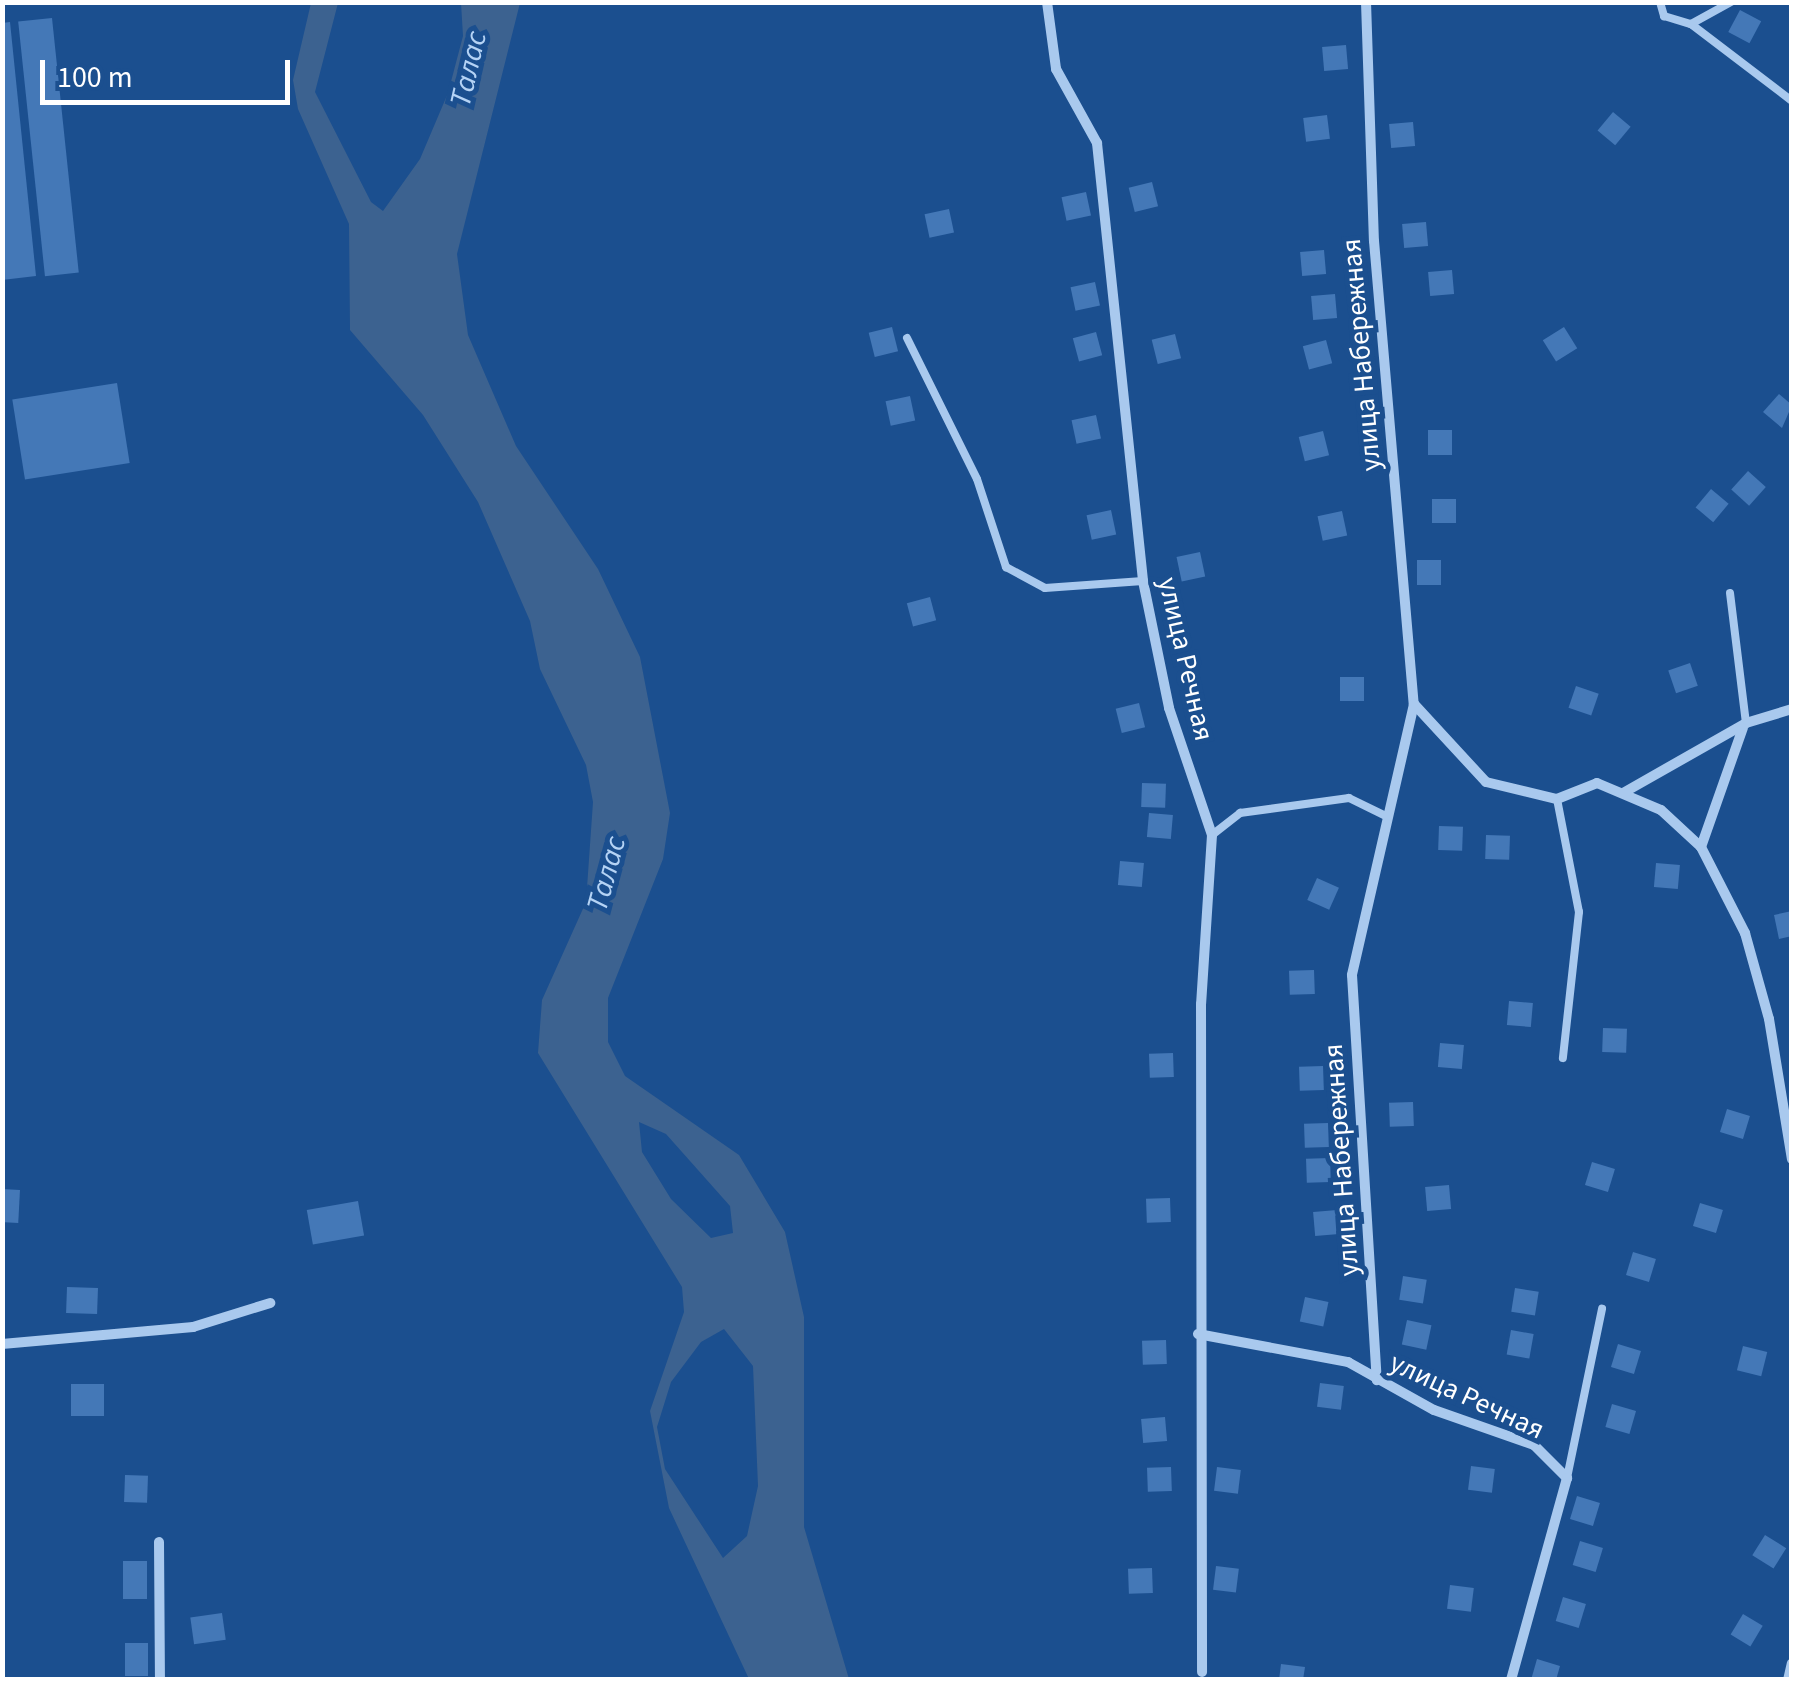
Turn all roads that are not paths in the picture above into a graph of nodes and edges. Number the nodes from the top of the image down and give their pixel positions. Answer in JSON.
{"nodes":[{"id":1,"x":1047,"y":2,"type":"edge"},
{"id":2,"x":1366,"y":2,"type":"edge"},
{"id":3,"x":1660,"y":2,"type":"edge"},
{"id":4,"x":1730,"y":2,"type":"edge"},
{"id":5,"x":1691,"y":24,"type":"junction"},
{"id":6,"x":1792,"y":100,"type":"edge"},
{"id":7,"x":907,"y":338,"type":"dead end"},
{"id":8,"x":1143,"y":581,"type":"junction"},
{"id":9,"x":1730,"y":592,"type":"dead end"},
{"id":10,"x":1414,"y":704,"type":"junction"},
{"id":11,"x":1792,"y":709,"type":"edge"},
{"id":12,"x":1746,"y":724,"type":"junction"},
{"id":13,"x":1622,"y":793,"type":"junction"},
{"id":14,"x":1557,"y":800,"type":"junction"},
{"id":15,"x":1384,"y":816,"type":"junction"},
{"id":16,"x":1212,"y":835,"type":"junction"},
{"id":17,"x":1701,"y":848,"type":"junction"},
{"id":18,"x":1563,"y":1058,"type":"dead end"},
{"id":19,"x":1788,"y":1122,"type":"edge"},
{"id":20,"x":1792,"y":1158,"type":"edge"},
{"id":21,"x":270,"y":1303,"type":"dead end"},
{"id":22,"x":1602,"y":1309,"type":"dead end"},
{"id":23,"x":1198,"y":1334,"type":"junction"},
{"id":24,"x":2,"y":1344,"type":"edge"},
{"id":25,"x":1377,"y":1380,"type":"junction"},
{"id":26,"x":1566,"y":1478,"type":"junction"},
{"id":27,"x":159,"y":1542,"type":"dead end"},
{"id":28,"x":1792,"y":1664,"type":"edge"},
{"id":29,"x":1202,"y":1672,"type":"dead end"},
{"id":30,"x":160,"y":1680,"type":"edge"},
{"id":31,"x":1511,"y":1680,"type":"edge"},
{"id":32,"x":1788,"y":1680,"type":"edge"}],
"edges":[{"from":1,"to":8,"type":"street","name":"улица Речная"},
{"from":2,"to":10,"type":"street","name":"улица Набережная"},
{"from":3,"to":5,"type":"lane"},
{"from":4,"to":5,"type":"lane"},
{"from":5,"to":6,"type":"lane"},
{"from":7,"to":8,"type":"lane"},
{"from":8,"to":16,"type":"street","name":"улица Речная"},
{"from":9,"to":12,"type":"lane"},
{"from":10,"to":14,"type":"street"},
{"from":10,"to":15,"type":"street","name":"улица Набережная"},
{"from":11,"to":12,"type":"street"},
{"from":12,"to":13,"type":"street"},
{"from":12,"to":17,"type":"street"},
{"from":13,"to":14,"type":"street"},
{"from":13,"to":17,"type":"street"},
{"from":14,"to":18,"type":"lane"},
{"from":15,"to":16,"type":"lane"},
{"from":15,"to":25,"type":"street","name":"улица Набережная"},
{"from":16,"to":23,"type":"street","name":"улица Речная"},
{"from":17,"to":19,"type":"street"},
{"from":19,"to":20,"type":"street"},
{"from":21,"to":24,"type":"street"},
{"from":22,"to":26,"type":"lane"},
{"from":23,"to":25,"type":"street","name":"улица Речная"},
{"from":23,"to":29,"type":"street","name":"улица Речная"},
{"from":25,"to":26,"type":"street","name":"улица Речная"},
{"from":26,"to":31,"type":"street"},
{"from":27,"to":30,"type":"street"},
{"from":28,"to":32,"type":"street"}]}
